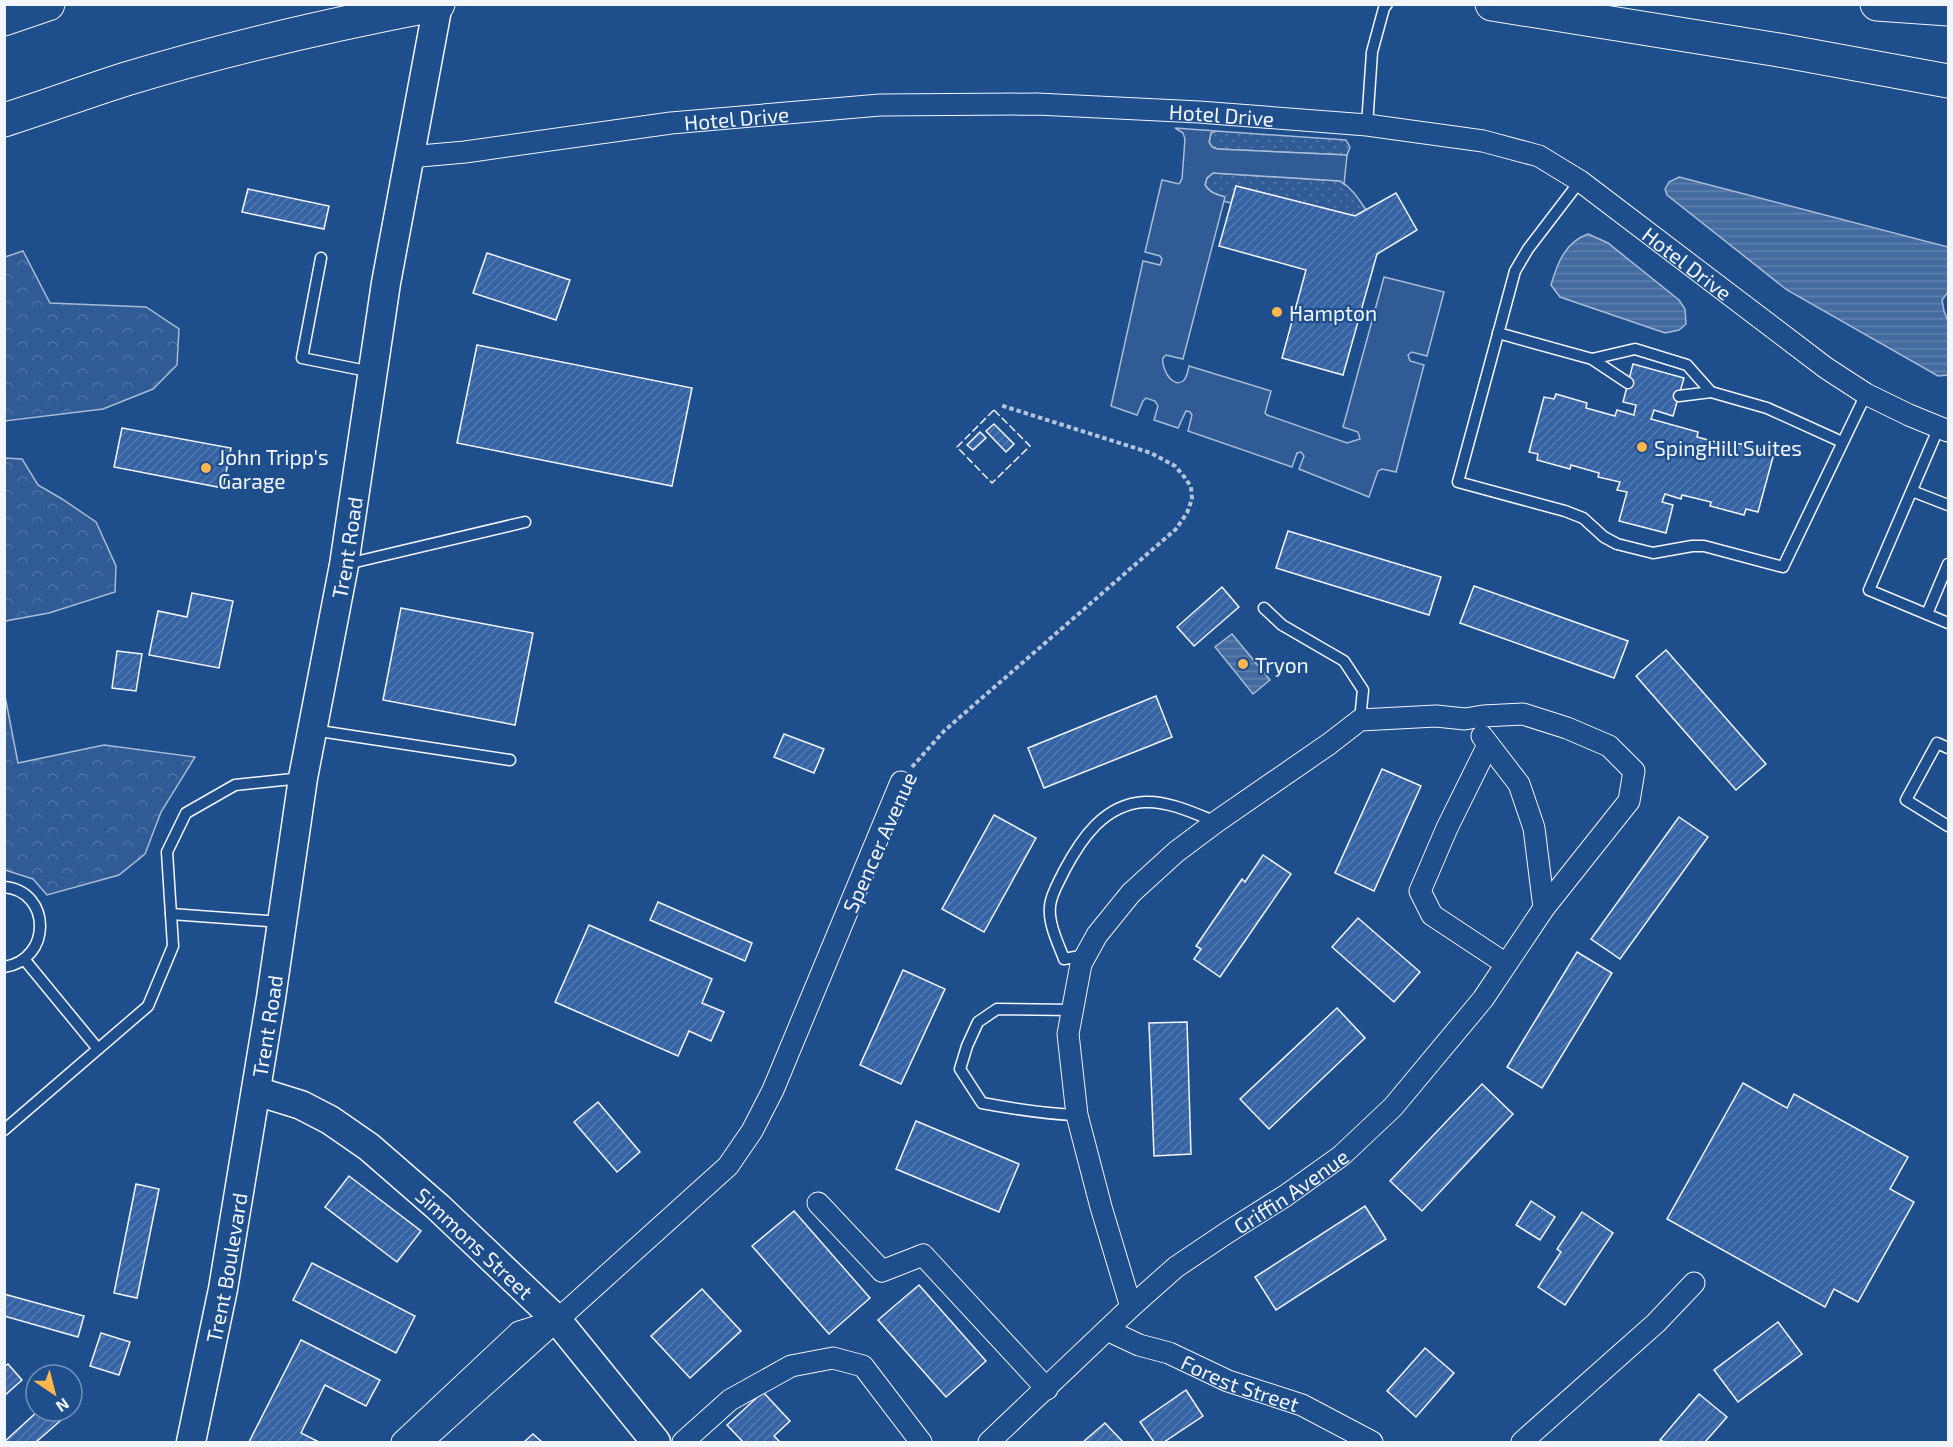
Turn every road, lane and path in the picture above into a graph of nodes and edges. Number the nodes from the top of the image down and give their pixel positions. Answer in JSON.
{"nodes":[{"id":1,"x":48,"y":4,"type":"edge"},
{"id":2,"x":438,"y":4,"type":"edge"},
{"id":3,"x":1387,"y":4,"type":"edge"},
{"id":4,"x":1492,"y":4,"type":"edge"},
{"id":5,"x":1877,"y":4,"type":"edge"},
{"id":6,"x":1948,"y":9,"type":"edge"},
{"id":7,"x":4,"y":19,"type":"edge"},
{"id":8,"x":1948,"y":81,"type":"edge"},
{"id":9,"x":4,"y":120,"type":"edge"},
{"id":10,"x":1367,"y":125,"type":"junction"},
{"id":11,"x":409,"y":157,"type":"junction"},
{"id":12,"x":1580,"y":181,"type":"junction"},
{"id":13,"x":321,"y":258,"type":"dead end"},
{"id":14,"x":1498,"y":333,"type":"junction"},
{"id":15,"x":1592,"y":359,"type":"junction"},
{"id":16,"x":372,"y":372,"type":"junction"},
{"id":17,"x":1628,"y":383,"type":"dead end"},
{"id":18,"x":1711,"y":392,"type":"junction"},
{"id":19,"x":1866,"y":394,"type":"junction"},
{"id":20,"x":1678,"y":396,"type":"dead end"},
{"id":21,"x":1000,"y":405,"type":"dead end"},
{"id":22,"x":1944,"y":429,"type":"edge"},
{"id":23,"x":1842,"y":442,"type":"junction"},
{"id":24,"x":1912,"y":490,"type":"junction"},
{"id":25,"x":1948,"y":505,"type":"edge"},
{"id":26,"x":525,"y":522,"type":"dead end"},
{"id":27,"x":1948,"y":564,"type":"edge"},
{"id":28,"x":344,"y":565,"type":"junction"},
{"id":29,"x":1263,"y":608,"type":"dead end"},
{"id":30,"x":1928,"y":614,"type":"junction"},
{"id":31,"x":1948,"y":623,"type":"edge"},
{"id":32,"x":1470,"y":718,"type":"junction"},
{"id":33,"x":1360,"y":720,"type":"junction"},
{"id":34,"x":313,"y":730,"type":"junction"},
{"id":35,"x":1488,"y":745,"type":"junction"},
{"id":36,"x":1948,"y":748,"type":"edge"},
{"id":37,"x":510,"y":760,"type":"dead end"},
{"id":38,"x":303,"y":778,"type":"junction"},
{"id":39,"x":901,"y":782,"type":"joint"},
{"id":40,"x":1216,"y":822,"type":"junction"},
{"id":41,"x":1948,"y":826,"type":"edge"},
{"id":42,"x":4,"y":887,"type":"edge"},
{"id":43,"x":1544,"y":908,"type":"junction"},
{"id":44,"x":171,"y":914,"type":"junction"},
{"id":45,"x":281,"y":922,"type":"junction"},
{"id":46,"x":1086,"y":955,"type":"junction"},
{"id":47,"x":24,"y":959,"type":"junction"},
{"id":48,"x":1506,"y":964,"type":"junction"},
{"id":49,"x":4,"y":967,"type":"edge"},
{"id":50,"x":1073,"y":1010,"type":"junction"},
{"id":51,"x":98,"y":1049,"type":"junction"},
{"id":52,"x":256,"y":1091,"type":"junction"},
{"id":53,"x":1077,"y":1115,"type":"junction"},
{"id":54,"x":4,"y":1130,"type":"edge"},
{"id":55,"x":818,"y":1203,"type":"dead end"},
{"id":56,"x":1694,"y":1283,"type":"dead end"},
{"id":57,"x":1131,"y":1307,"type":"junction"},
{"id":58,"x":557,"y":1320,"type":"junction"},
{"id":59,"x":1107,"y":1330,"type":"junction"},
{"id":60,"x":1047,"y":1389,"type":"junction"},
{"id":61,"x":191,"y":1443,"type":"edge"},
{"id":62,"x":402,"y":1443,"type":"edge"},
{"id":63,"x":422,"y":1443,"type":"edge"},
{"id":64,"x":656,"y":1443,"type":"edge"},
{"id":65,"x":683,"y":1443,"type":"edge"},
{"id":66,"x":921,"y":1443,"type":"edge"},
{"id":67,"x":989,"y":1443,"type":"edge"},
{"id":68,"x":1372,"y":1443,"type":"edge"},
{"id":69,"x":1522,"y":1443,"type":"edge"}],
"edges":[{"from":1,"to":7,"type":"highway"},
{"from":2,"to":9,"type":"highway"},
{"from":2,"to":11,"type":"street","name":"Trent Road"},
{"from":3,"to":10,"type":"lane"},
{"from":4,"to":8,"type":"highway"},
{"from":5,"to":6,"type":"highway"},
{"from":10,"to":11,"type":"street","name":"Hotel Drive"},
{"from":10,"to":12,"type":"street","name":"Hotel Drive"},
{"from":11,"to":16,"type":"street","name":"Trent Road"},
{"from":12,"to":14,"type":"lane"},
{"from":12,"to":19,"type":"street","name":"Hotel Drive"},
{"from":13,"to":16,"type":"lane"},
{"from":14,"to":15,"type":"lane"},
{"from":14,"to":23,"type":"lane"},
{"from":15,"to":17,"type":"lane"},
{"from":15,"to":18,"type":"lane"},
{"from":16,"to":28,"type":"street","name":"Trent Road"},
{"from":18,"to":20,"type":"lane"},
{"from":18,"to":23,"type":"lane"},
{"from":19,"to":22,"type":"street","name":"Hotel Drive"},
{"from":19,"to":23,"type":"lane"},
{"from":21,"to":39,"type":"path","name":"Spencer Avenue"},
{"from":22,"to":24,"type":"lane"},
{"from":24,"to":25,"type":"lane"},
{"from":24,"to":30,"type":"lane"},
{"from":26,"to":28,"type":"lane"},
{"from":27,"to":30,"type":"lane"},
{"from":28,"to":34,"type":"street","name":"Trent Road"},
{"from":29,"to":33,"type":"lane"},
{"from":30,"to":31,"type":"lane"},
{"from":32,"to":33,"type":"street","name":"Griffin Avenue"},
{"from":32,"to":35,"type":"street"},
{"from":32,"to":43,"type":"street","name":"Griffin Avenue"},
{"from":33,"to":40,"type":"street"},
{"from":34,"to":37,"type":"lane"},
{"from":34,"to":38,"type":"street","name":"Trent Road"},
{"from":35,"to":43,"type":"street"},
{"from":35,"to":48,"type":"street"},
{"from":36,"to":41,"type":"lane"},
{"from":38,"to":44,"type":"lane"},
{"from":38,"to":45,"type":"street","name":"Trent Road"},
{"from":39,"to":58,"type":"street","name":"Spencer Avenue"},
{"from":40,"to":46,"type":"street"},
{"from":40,"to":46,"type":"lane"},
{"from":42,"to":47,"type":"lane"},
{"from":43,"to":48,"type":"street","name":"Griffin Avenue"},
{"from":44,"to":45,"type":"lane"},
{"from":44,"to":51,"type":"lane"},
{"from":45,"to":52,"type":"street","name":"Trent Road"},
{"from":46,"to":50,"type":"street"},
{"from":47,"to":49,"type":"lane"},
{"from":47,"to":51,"type":"lane"},
{"from":48,"to":57,"type":"street","name":"Griffin Avenue"},
{"from":50,"to":53,"type":"street"},
{"from":50,"to":53,"type":"lane"},
{"from":51,"to":54,"type":"lane"},
{"from":52,"to":58,"type":"street","name":"Simmons Street"},
{"from":52,"to":61,"type":"street","name":"Trent Boulevard"},
{"from":53,"to":57,"type":"street"},
{"from":55,"to":60,"type":"street"},
{"from":56,"to":69,"type":"street"},
{"from":57,"to":59,"type":"street","name":"Griffin Avenue"},
{"from":58,"to":62,"type":"street","name":"Spencer Avenue"},
{"from":58,"to":63,"type":"street","name":"Spencer Avenue"},
{"from":58,"to":64,"type":"street","name":"Simmons Street"},
{"from":59,"to":60,"type":"street","name":"Griffin Avenue"},
{"from":59,"to":68,"type":"street","name":"Forest Street"},
{"from":60,"to":67,"type":"street","name":"Griffin Avenue"},
{"from":65,"to":66,"type":"street"}]}
